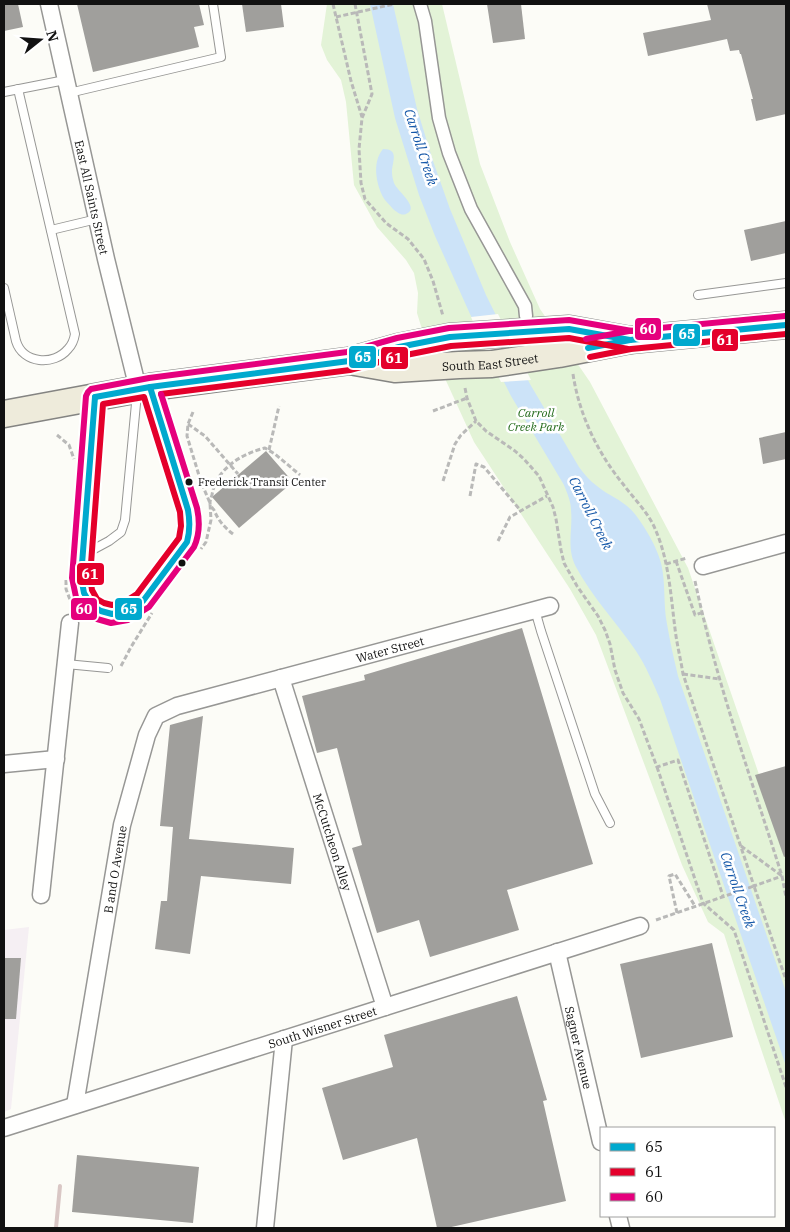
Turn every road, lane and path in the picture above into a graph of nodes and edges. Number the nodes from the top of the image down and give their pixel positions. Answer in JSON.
{"nodes":[{"id":1,"x":48,"y":4,"type":"edge"},
{"id":2,"x":214,"y":4,"type":"edge"},
{"id":3,"x":334,"y":4,"type":"edge"},
{"id":4,"x":355,"y":4,"type":"edge"},
{"id":5,"x":394,"y":4,"type":"edge"},
{"id":6,"x":420,"y":4,"type":"edge"},
{"id":7,"x":359,"y":12,"type":"junction"},
{"id":8,"x":336,"y":18,"type":"junction"},
{"id":9,"x":67,"y":86,"type":"junction"},
{"id":10,"x":18,"y":89,"type":"junction"},
{"id":11,"x":4,"y":92,"type":"edge"},
{"id":12,"x":362,"y":118,"type":"junction"},
{"id":13,"x":97,"y":219,"type":"junction"},
{"id":14,"x":51,"y":230,"type":"junction"},
{"id":15,"x":786,"y":283,"type":"edge"},
{"id":16,"x":4,"y":288,"type":"edge"},
{"id":17,"x":698,"y":294,"type":"dead end"},
{"id":18,"x":444,"y":320,"type":"dead end"},
{"id":19,"x":519,"y":324,"type":"junction"},
{"id":20,"x":786,"y":325,"type":"edge"},
{"id":21,"x":630,"y":340,"type":"junction"},
{"id":22,"x":350,"y":362,"type":"junction"},
{"id":23,"x":572,"y":369,"type":"dead end"},
{"id":24,"x":464,"y":384,"type":"dead end"},
{"id":25,"x":144,"y":388,"type":"junction"},
{"id":26,"x":95,"y":397,"type":"junction"},
{"id":27,"x":466,"y":398,"type":"junction"},
{"id":28,"x":278,"y":406,"type":"dead end"},
{"id":29,"x":433,"y":411,"type":"dead end"},
{"id":30,"x":4,"y":414,"type":"edge"},
{"id":31,"x":476,"y":421,"type":"junction"},
{"id":32,"x":188,"y":424,"type":"dead end"},
{"id":33,"x":269,"y":450,"type":"junction"},
{"id":34,"x":229,"y":465,"type":"junction"},
{"id":35,"x":238,"y":474,"type":"dead end"},
{"id":36,"x":300,"y":475,"type":"dead end"},
{"id":37,"x":443,"y":481,"type":"dead end"},
{"id":38,"x":470,"y":496,"type":"dead end"},
{"id":39,"x":547,"y":496,"type":"junction"},
{"id":40,"x":521,"y":511,"type":"junction"},
{"id":41,"x":233,"y":534,"type":"dead end"},
{"id":42,"x":498,"y":541,"type":"dead end"},
{"id":43,"x":786,"y":543,"type":"edge"},
{"id":44,"x":83,"y":555,"type":"junction"},
{"id":45,"x":676,"y":561,"type":"junction"},
{"id":46,"x":666,"y":564,"type":"junction"},
{"id":47,"x":696,"y":567,"type":"junction"},
{"id":48,"x":543,"y":608,"type":"joint"},
{"id":49,"x":701,"y":613,"type":"junction"},
{"id":50,"x":70,"y":623,"type":"dead end"},
{"id":51,"x":66,"y":664,"type":"junction"},
{"id":52,"x":108,"y":668,"type":"dead end"},
{"id":53,"x":683,"y":674,"type":"junction"},
{"id":54,"x":281,"y":678,"type":"junction"},
{"id":55,"x":719,"y":679,"type":"junction"},
{"id":56,"x":231,"y":691,"type":"joint"},
{"id":57,"x":56,"y":759,"type":"junction"},
{"id":58,"x":4,"y":764,"type":"edge"},
{"id":59,"x":657,"y":768,"type":"junction"},
{"id":60,"x":610,"y":823,"type":"dead end"},
{"id":61,"x":741,"y":846,"type":"junction"},
{"id":62,"x":782,"y":876,"type":"junction"},
{"id":63,"x":754,"y":886,"type":"junction"},
{"id":64,"x":41,"y":895,"type":"dead end"},
{"id":65,"x":723,"y":896,"type":"junction"},
{"id":66,"x":786,"y":897,"type":"edge"},
{"id":67,"x":703,"y":903,"type":"junction"},
{"id":68,"x":695,"y":906,"type":"junction"},
{"id":69,"x":640,"y":926,"type":"dead end"},
{"id":70,"x":557,"y":952,"type":"junction"},
{"id":71,"x":786,"y":980,"type":"edge"},
{"id":72,"x":385,"y":1007,"type":"junction"},
{"id":73,"x":284,"y":1039,"type":"junction"},
{"id":74,"x":786,"y":1087,"type":"edge"},
{"id":75,"x":75,"y":1105,"type":"junction"},
{"id":76,"x":4,"y":1128,"type":"edge"},
{"id":77,"x":600,"y":1138,"type":"edge"},
{"id":78,"x":264,"y":1228,"type":"edge"}],
"edges":[{"from":1,"to":9,"type":"street","name":"East All Saints Street"},
{"from":2,"to":9,"type":"lane"},
{"from":3,"to":8,"type":"path"},
{"from":4,"to":7,"type":"path"},
{"from":5,"to":7,"type":"path"},
{"from":6,"to":19,"type":"street"},
{"from":7,"to":8,"type":"path"},
{"from":7,"to":12,"type":"path"},
{"from":8,"to":12,"type":"path"},
{"from":9,"to":10,"type":"lane"},
{"from":9,"to":13,"type":"street","name":"East All Saints Street"},
{"from":10,"to":11,"type":"lane"},
{"from":10,"to":14,"type":"lane"},
{"from":12,"to":18,"type":"path"},
{"from":13,"to":14,"type":"lane"},
{"from":13,"to":25,"type":"street","name":"East All Saints Street"},
{"from":14,"to":16,"type":"lane"},
{"from":15,"to":17,"type":"lane"},
{"from":19,"to":21,"type":"main road","name":"South East Street"},
{"from":19,"to":22,"type":"main road","name":"South East Street"},
{"from":20,"to":21,"type":"main road","name":"South East Street"},
{"from":21,"to":22,"type":"main road","name":"South East Street"},
{"from":22,"to":25,"type":"main road","name":"South East Street"},
{"from":23,"to":46,"type":"path"},
{"from":24,"to":27,"type":"path"},
{"from":25,"to":26,"type":"main road","name":"South East Street"},
{"from":25,"to":44,"type":"lane"},
{"from":25,"to":44,"type":"lane"},
{"from":26,"to":30,"type":"main road","name":"South East Street"},
{"from":26,"to":44,"type":"lane"},
{"from":27,"to":29,"type":"path"},
{"from":27,"to":31,"type":"path"},
{"from":28,"to":33,"type":"path"},
{"from":31,"to":37,"type":"path"},
{"from":31,"to":39,"type":"path"},
{"from":32,"to":34,"type":"path"},
{"from":33,"to":34,"type":"path"},
{"from":33,"to":36,"type":"path"},
{"from":34,"to":35,"type":"path"},
{"from":34,"to":41,"type":"path"},
{"from":38,"to":40,"type":"path"},
{"from":39,"to":40,"type":"path"},
{"from":39,"to":59,"type":"path"},
{"from":40,"to":42,"type":"path"},
{"from":43,"to":47,"type":"street"},
{"from":45,"to":46,"type":"path"},
{"from":45,"to":47,"type":"path"},
{"from":45,"to":49,"type":"path"},
{"from":46,"to":53,"type":"path"},
{"from":47,"to":49,"type":"path"},
{"from":48,"to":54,"type":"street","name":"Water Street"},
{"from":48,"to":60,"type":"lane"},
{"from":49,"to":55,"type":"path"},
{"from":50,"to":51,"type":"street"},
{"from":51,"to":52,"type":"lane"},
{"from":51,"to":57,"type":"street"},
{"from":53,"to":55,"type":"path"},
{"from":53,"to":61,"type":"path"},
{"from":54,"to":56,"type":"street","name":"Water Street"},
{"from":54,"to":72,"type":"street","name":"McCutcheon Alley"},
{"from":55,"to":62,"type":"path"},
{"from":56,"to":75,"type":"street","name":"B and O Avenue"},
{"from":57,"to":58,"type":"street"},
{"from":57,"to":64,"type":"street"},
{"from":59,"to":65,"type":"path"},
{"from":59,"to":67,"type":"path"},
{"from":61,"to":62,"type":"path"},
{"from":61,"to":63,"type":"path"},
{"from":62,"to":63,"type":"path"},
{"from":62,"to":66,"type":"path"},
{"from":63,"to":65,"type":"path"},
{"from":63,"to":71,"type":"path"},
{"from":65,"to":67,"type":"path"},
{"from":67,"to":68,"type":"path"},
{"from":67,"to":74,"type":"path"},
{"from":68,"to":68,"type":"path"},
{"from":69,"to":70,"type":"street","name":"South Wisner Street"},
{"from":70,"to":72,"type":"street","name":"South Wisner Street"},
{"from":70,"to":77,"type":"street","name":"Sagner Avenue"},
{"from":72,"to":73,"type":"street","name":"South Wisner Street"},
{"from":73,"to":75,"type":"street","name":"South Wisner Street"},
{"from":73,"to":78,"type":"street"},
{"from":75,"to":76,"type":"street","name":"South Wisner Street"}]}
